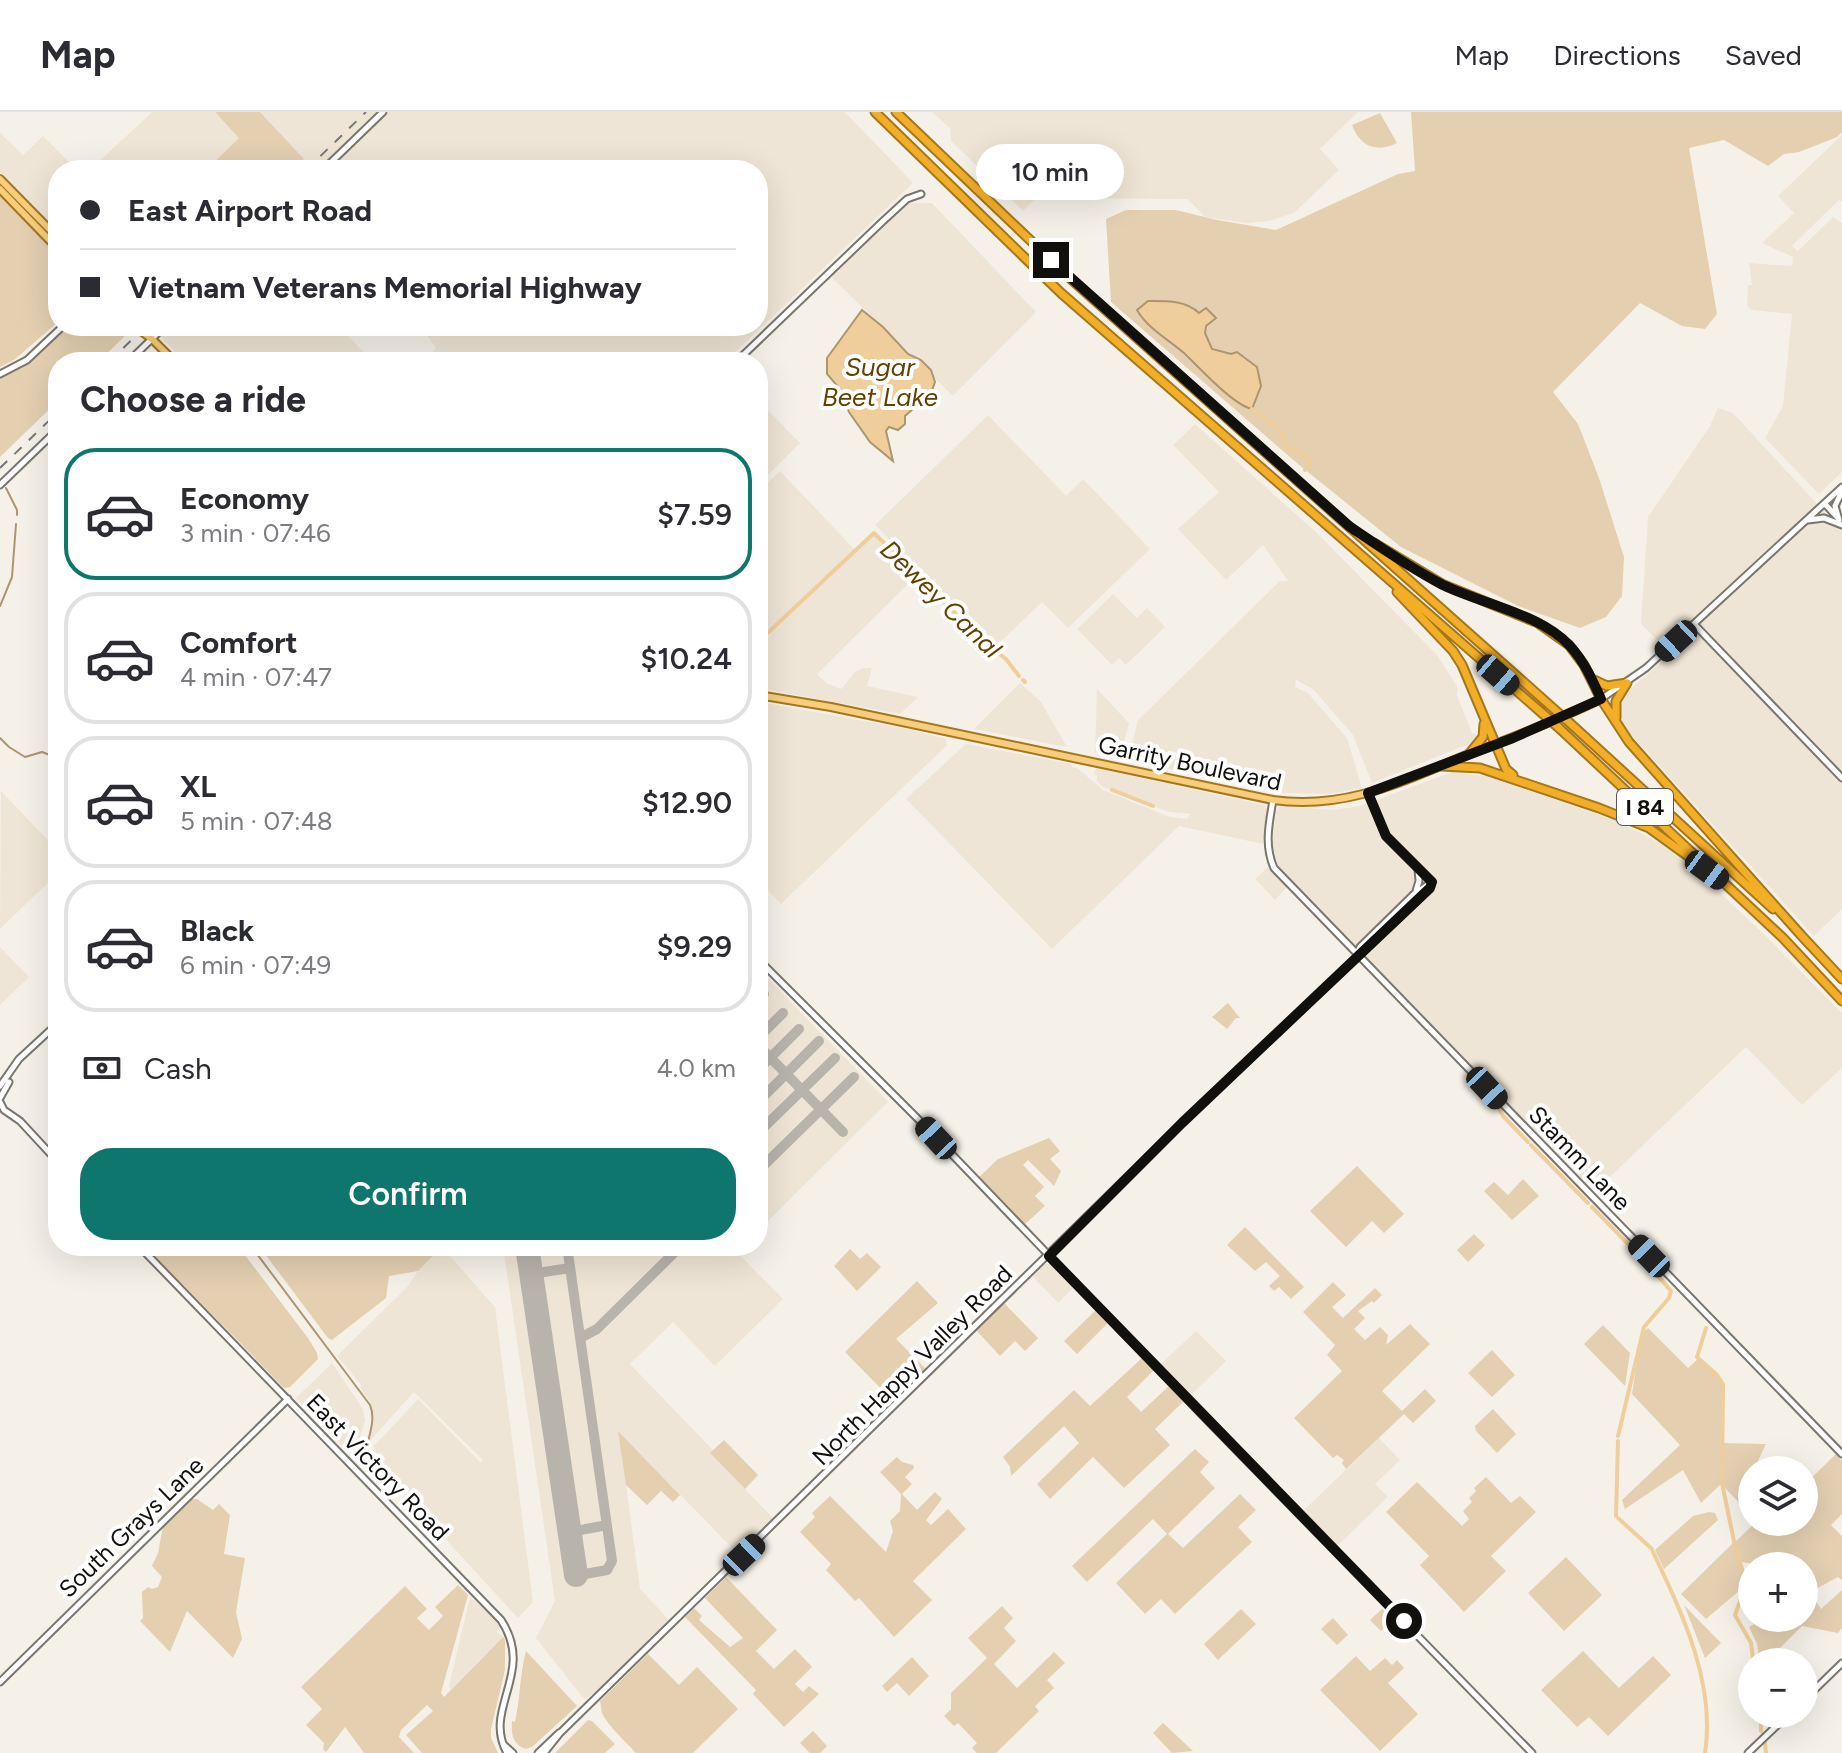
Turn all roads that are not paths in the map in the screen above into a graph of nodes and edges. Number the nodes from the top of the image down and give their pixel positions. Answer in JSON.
{"nodes":[{"id":1,"x":383,"y":112,"type":"edge"},
{"id":2,"x":875,"y":112,"type":"edge"},
{"id":3,"x":896,"y":112,"type":"edge"},
{"id":4,"x":333,"y":160,"type":"edge"},
{"id":5,"x":0,"y":179,"type":"edge"},
{"id":6,"x":0,"y":189,"type":"edge"},
{"id":7,"x":921,"y":194,"type":"dead end"},
{"id":8,"x":48,"y":228,"type":"edge"},
{"id":9,"x":48,"y":239,"type":"edge"},
{"id":10,"x":768,"y":331,"type":"edge"},
{"id":11,"x":52,"y":336,"type":"edge"},
{"id":12,"x":148,"y":336,"type":"edge"},
{"id":13,"x":150,"y":336,"type":"edge"},
{"id":14,"x":155,"y":336,"type":"edge"},
{"id":15,"x":763,"y":336,"type":"edge"},
{"id":16,"x":152,"y":339,"type":"junction"},
{"id":17,"x":138,"y":352,"type":"edge"},
{"id":18,"x":165,"y":352,"type":"edge"},
{"id":19,"x":746,"y":352,"type":"edge"},
{"id":20,"x":0,"y":374,"type":"edge"},
{"id":21,"x":48,"y":439,"type":"edge"},
{"id":22,"x":0,"y":485,"type":"edge"},
{"id":23,"x":1842,"y":489,"type":"edge"},
{"id":24,"x":1825,"y":504,"type":"junction"},
{"id":25,"x":1807,"y":520,"type":"junction"},
{"id":26,"x":1841,"y":523,"type":"edge"},
{"id":27,"x":1349,"y":526,"type":"junction"},
{"id":28,"x":1367,"y":560,"type":"junction"},
{"id":29,"x":1694,"y":624,"type":"junction"},
{"id":30,"x":1590,"y":675,"type":"junction"},
{"id":31,"x":1627,"y":683,"type":"junction"},
{"id":32,"x":768,"y":697,"type":"edge"},
{"id":33,"x":1601,"y":699,"type":"junction"},
{"id":34,"x":1483,"y":714,"type":"junction"},
{"id":35,"x":1619,"y":728,"type":"junction"},
{"id":36,"x":1496,"y":745,"type":"junction"},
{"id":37,"x":1469,"y":754,"type":"junction"},
{"id":38,"x":1441,"y":766,"type":"junction"},
{"id":39,"x":1842,"y":778,"type":"edge"},
{"id":40,"x":1518,"y":779,"type":"junction"},
{"id":41,"x":1368,"y":793,"type":"junction"},
{"id":42,"x":1273,"y":800,"type":"junction"},
{"id":43,"x":1418,"y":868,"type":"junction"},
{"id":44,"x":1432,"y":882,"type":"junction"},
{"id":45,"x":1731,"y":888,"type":"junction"},
{"id":46,"x":1414,"y":894,"type":"junction"},
{"id":47,"x":1801,"y":935,"type":"junction"},
{"id":48,"x":1357,"y":955,"type":"junction"},
{"id":49,"x":768,"y":969,"type":"edge"},
{"id":50,"x":1842,"y":979,"type":"edge"},
{"id":51,"x":1842,"y":1001,"type":"edge"},
{"id":52,"x":48,"y":1033,"type":"edge"},
{"id":53,"x":30,"y":1051,"type":"junction"},
{"id":54,"x":0,"y":1086,"type":"edge"},
{"id":55,"x":0,"y":1100,"type":"edge"},
{"id":56,"x":0,"y":1113,"type":"edge"},
{"id":57,"x":26,"y":1129,"type":"junction"},
{"id":58,"x":48,"y":1152,"type":"edge"},
{"id":59,"x":149,"y":1256,"type":"edge"},
{"id":60,"x":1049,"y":1256,"type":"junction"},
{"id":61,"x":288,"y":1399,"type":"junction"},
{"id":62,"x":1842,"y":1454,"type":"edge"},
{"id":63,"x":1842,"y":1663,"type":"edge"},
{"id":64,"x":0,"y":1682,"type":"edge"},
{"id":65,"x":1818,"y":1686,"type":"edge"},
{"id":66,"x":1774,"y":1728,"type":"edge"},
{"id":67,"x":503,"y":1744,"type":"junction"},
{"id":68,"x":507,"y":1753,"type":"edge"},
{"id":69,"x":513,"y":1753,"type":"edge"},
{"id":70,"x":541,"y":1753,"type":"edge"},
{"id":71,"x":1532,"y":1753,"type":"edge"},
{"id":72,"x":1748,"y":1753,"type":"edge"}],
"edges":[{"from":1,"to":4,"type":"street"},
{"from":2,"to":28,"type":"highway","number":"I 84"},
{"from":3,"to":27,"type":"highway","number":"I 84"},
{"from":5,"to":8,"type":"main road"},
{"from":6,"to":9,"type":"main road"},
{"from":7,"to":10,"type":"street"},
{"from":11,"to":20,"type":"street"},
{"from":12,"to":16,"type":"main road"},
{"from":13,"to":16,"type":"main road"},
{"from":14,"to":16,"type":"street"},
{"from":15,"to":19,"type":"street"},
{"from":16,"to":17,"type":"street"},
{"from":16,"to":18,"type":"main road"},
{"from":21,"to":22,"type":"street"},
{"from":23,"to":24,"type":"street"},
{"from":23,"to":26,"type":"street"},
{"from":24,"to":25,"type":"street"},
{"from":24,"to":26,"type":"street"},
{"from":25,"to":26,"type":"street"},
{"from":25,"to":29,"type":"street"},
{"from":27,"to":30,"type":"highway"},
{"from":27,"to":47,"type":"highway","number":"I 84","bridge":true},
{"from":28,"to":34,"type":"highway"},
{"from":28,"to":45,"type":"highway","number":"I 84","bridge":true},
{"from":29,"to":31,"type":"street"},
{"from":29,"to":39,"type":"street"},
{"from":30,"to":31,"type":"highway"},
{"from":30,"to":33,"type":"highway"},
{"from":31,"to":33,"type":"street"},
{"from":31,"to":35,"type":"highway"},
{"from":32,"to":42,"type":"main road","name":"Garrity Boulevard"},
{"from":33,"to":35,"type":"highway"},
{"from":33,"to":36,"type":"main road","name":"Garrity Boulevard"},
{"from":34,"to":36,"type":"highway"},
{"from":34,"to":37,"type":"highway"},
{"from":35,"to":47,"type":"highway"},
{"from":36,"to":37,"type":"main road","name":"Garrity Boulevard"},
{"from":36,"to":40,"type":"highway"},
{"from":37,"to":38,"type":"main road","name":"Garrity Boulevard"},
{"from":38,"to":40,"type":"highway"},
{"from":38,"to":41,"type":"main road","name":"Garrity Boulevard"},
{"from":40,"to":45,"type":"highway"},
{"from":41,"to":42,"type":"main road","name":"Garrity Boulevard"},
{"from":41,"to":43,"type":"street"},
{"from":42,"to":48,"type":"street","name":"Stamm Lane"},
{"from":43,"to":44,"type":"street"},
{"from":43,"to":46,"type":"street"},
{"from":44,"to":46,"type":"street","name":"North Happy Valley Road"},
{"from":44,"to":48,"type":"street","name":"North Happy Valley Road"},
{"from":45,"to":51,"type":"highway","number":"I 84"},
{"from":46,"to":48,"type":"street","name":"North Happy Valley Road"},
{"from":47,"to":50,"type":"highway","number":"I 84"},
{"from":48,"to":60,"type":"street","name":"North Happy Valley Road"},
{"from":48,"to":62,"type":"street","name":"Stamm Lane"},
{"from":49,"to":60,"type":"street"},
{"from":52,"to":53,"type":"street"},
{"from":53,"to":54,"type":"street"},
{"from":53,"to":55,"type":"street"},
{"from":55,"to":57,"type":"street"},
{"from":56,"to":57,"type":"street"},
{"from":57,"to":58,"type":"street"},
{"from":59,"to":61,"type":"street","name":"East Victory Road"},
{"from":60,"to":70,"type":"street","name":"North Happy Valley Road"},
{"from":60,"to":71,"type":"street"},
{"from":61,"to":64,"type":"street","name":"South Grays Lane"},
{"from":61,"to":67,"type":"street","name":"East Victory Road"},
{"from":63,"to":65,"type":"street"},
{"from":66,"to":72,"type":"street"},
{"from":67,"to":68,"type":"street","name":"East Victory Road"},
{"from":67,"to":69,"type":"street"}]}
